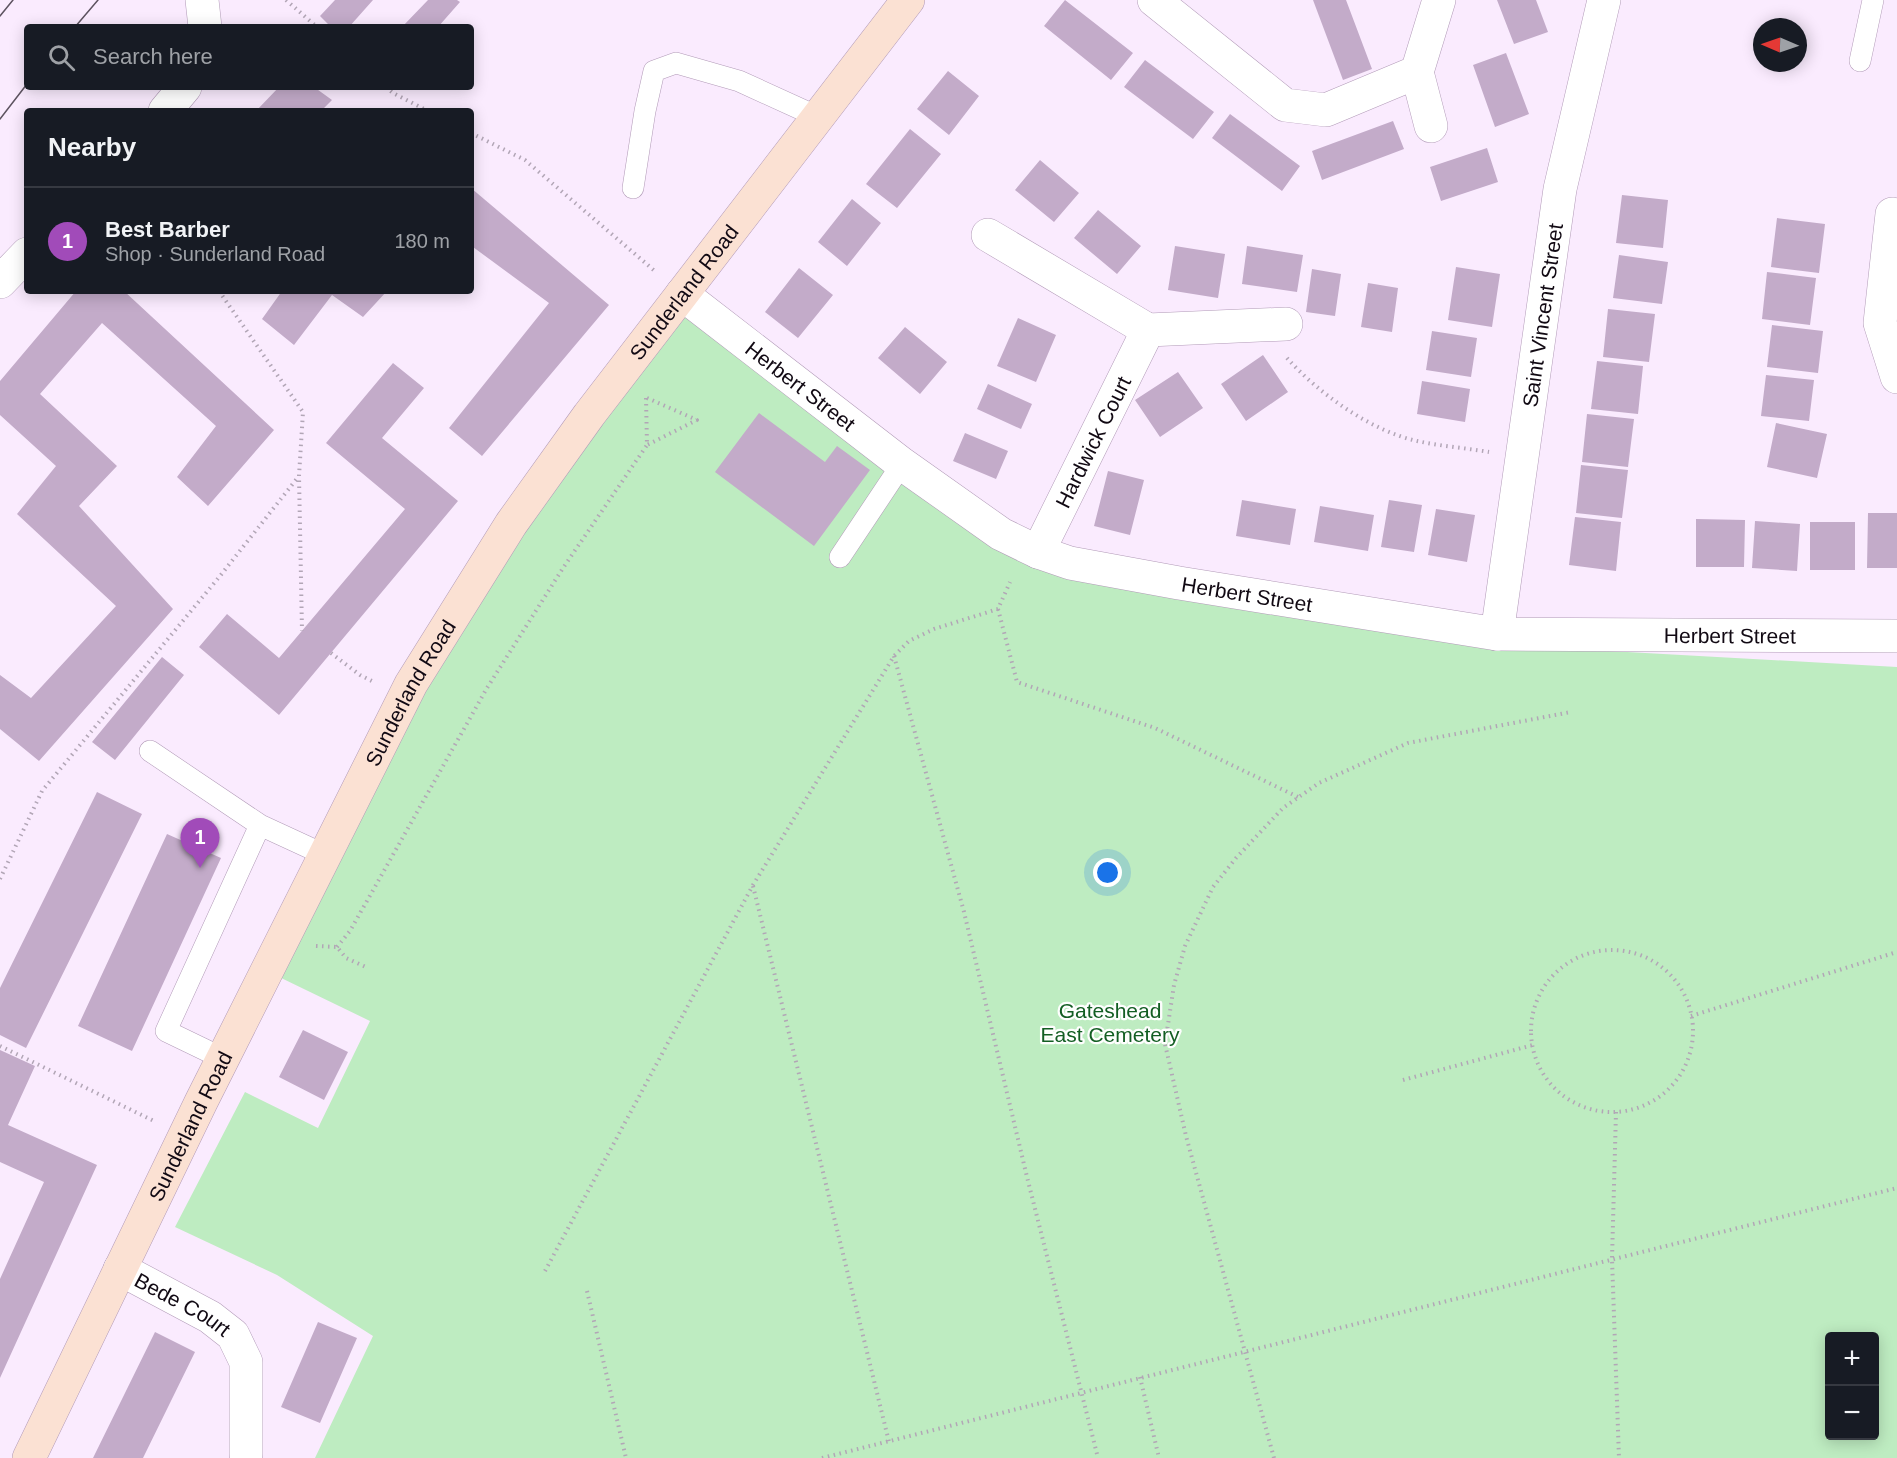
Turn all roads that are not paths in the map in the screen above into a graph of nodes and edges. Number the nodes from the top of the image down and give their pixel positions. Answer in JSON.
{"nodes":[{"id":1,"x":202,"y":0,"type":"edge"},
{"id":2,"x":908,"y":0,"type":"edge"},
{"id":3,"x":1154,"y":0,"type":"edge"},
{"id":4,"x":1439,"y":0,"type":"edge"},
{"id":5,"x":1604,"y":0,"type":"edge"},
{"id":6,"x":1873,"y":0,"type":"edge"},
{"id":7,"x":205,"y":24,"type":"edge"},
{"id":8,"x":1860,"y":61,"type":"dead end"},
{"id":9,"x":1417,"y":72,"type":"junction"},
{"id":10,"x":182,"y":90,"type":"edge"},
{"id":11,"x":168,"y":108,"type":"edge"},
{"id":12,"x":818,"y":117,"type":"junction"},
{"id":13,"x":1431,"y":126,"type":"dead end"},
{"id":14,"x":633,"y":188,"type":"dead end"},
{"id":15,"x":1892,"y":214,"type":"dead end"},
{"id":16,"x":988,"y":235,"type":"dead end"},
{"id":17,"x":24,"y":257,"type":"edge"},
{"id":18,"x":0,"y":282,"type":"edge"},
{"id":19,"x":682,"y":294,"type":"junction"},
{"id":20,"x":1286,"y":324,"type":"road end"},
{"id":21,"x":1148,"y":330,"type":"junction"},
{"id":22,"x":1897,"y":377,"type":"edge"},
{"id":23,"x":902,"y":464,"type":"junction"},
{"id":24,"x":1038,"y":552,"type":"junction"},
{"id":25,"x":840,"y":557,"type":"dead end"},
{"id":26,"x":1497,"y":634,"type":"junction"},
{"id":27,"x":1897,"y":636,"type":"edge"},
{"id":28,"x":150,"y":751,"type":"dead end"},
{"id":29,"x":260,"y":825,"type":"junction"},
{"id":30,"x":325,"y":855,"type":"junction"},
{"id":31,"x":224,"y":1059,"type":"junction"},
{"id":32,"x":120,"y":1269,"type":"junction"},
{"id":33,"x":246,"y":1454,"type":"dead end"},
{"id":34,"x":29,"y":1458,"type":"edge"}],
"edges":[{"from":1,"to":7,"type":"street"},
{"from":2,"to":12,"type":"main road","name":"Sunderland Road"},
{"from":3,"to":9,"type":"street"},
{"from":4,"to":9,"type":"street"},
{"from":5,"to":26,"type":"street","name":"Saint Vincent Street"},
{"from":6,"to":8,"type":"lane"},
{"from":9,"to":13,"type":"street"},
{"from":10,"to":11,"type":"street"},
{"from":12,"to":14,"type":"lane"},
{"from":12,"to":19,"type":"main road","name":"Sunderland Road"},
{"from":15,"to":22,"type":"street"},
{"from":16,"to":21,"type":"street"},
{"from":17,"to":18,"type":"street"},
{"from":19,"to":23,"type":"street","name":"Herbert Street"},
{"from":19,"to":30,"type":"main road","name":"Sunderland Road"},
{"from":20,"to":21,"type":"street"},
{"from":21,"to":24,"type":"street","name":"Hardwick Court"},
{"from":23,"to":24,"type":"street","name":"Herbert Street"},
{"from":23,"to":25,"type":"lane"},
{"from":24,"to":26,"type":"street","name":"Herbert Street"},
{"from":26,"to":27,"type":"street","name":"Herbert Street"},
{"from":28,"to":29,"type":"lane"},
{"from":29,"to":30,"type":"lane"},
{"from":29,"to":31,"type":"lane"},
{"from":30,"to":31,"type":"main road","name":"Sunderland Road"},
{"from":31,"to":32,"type":"main road","name":"Sunderland Road"},
{"from":32,"to":33,"type":"street","name":"Bede Court"},
{"from":32,"to":34,"type":"main road","name":"Sunderland Road"}]}
